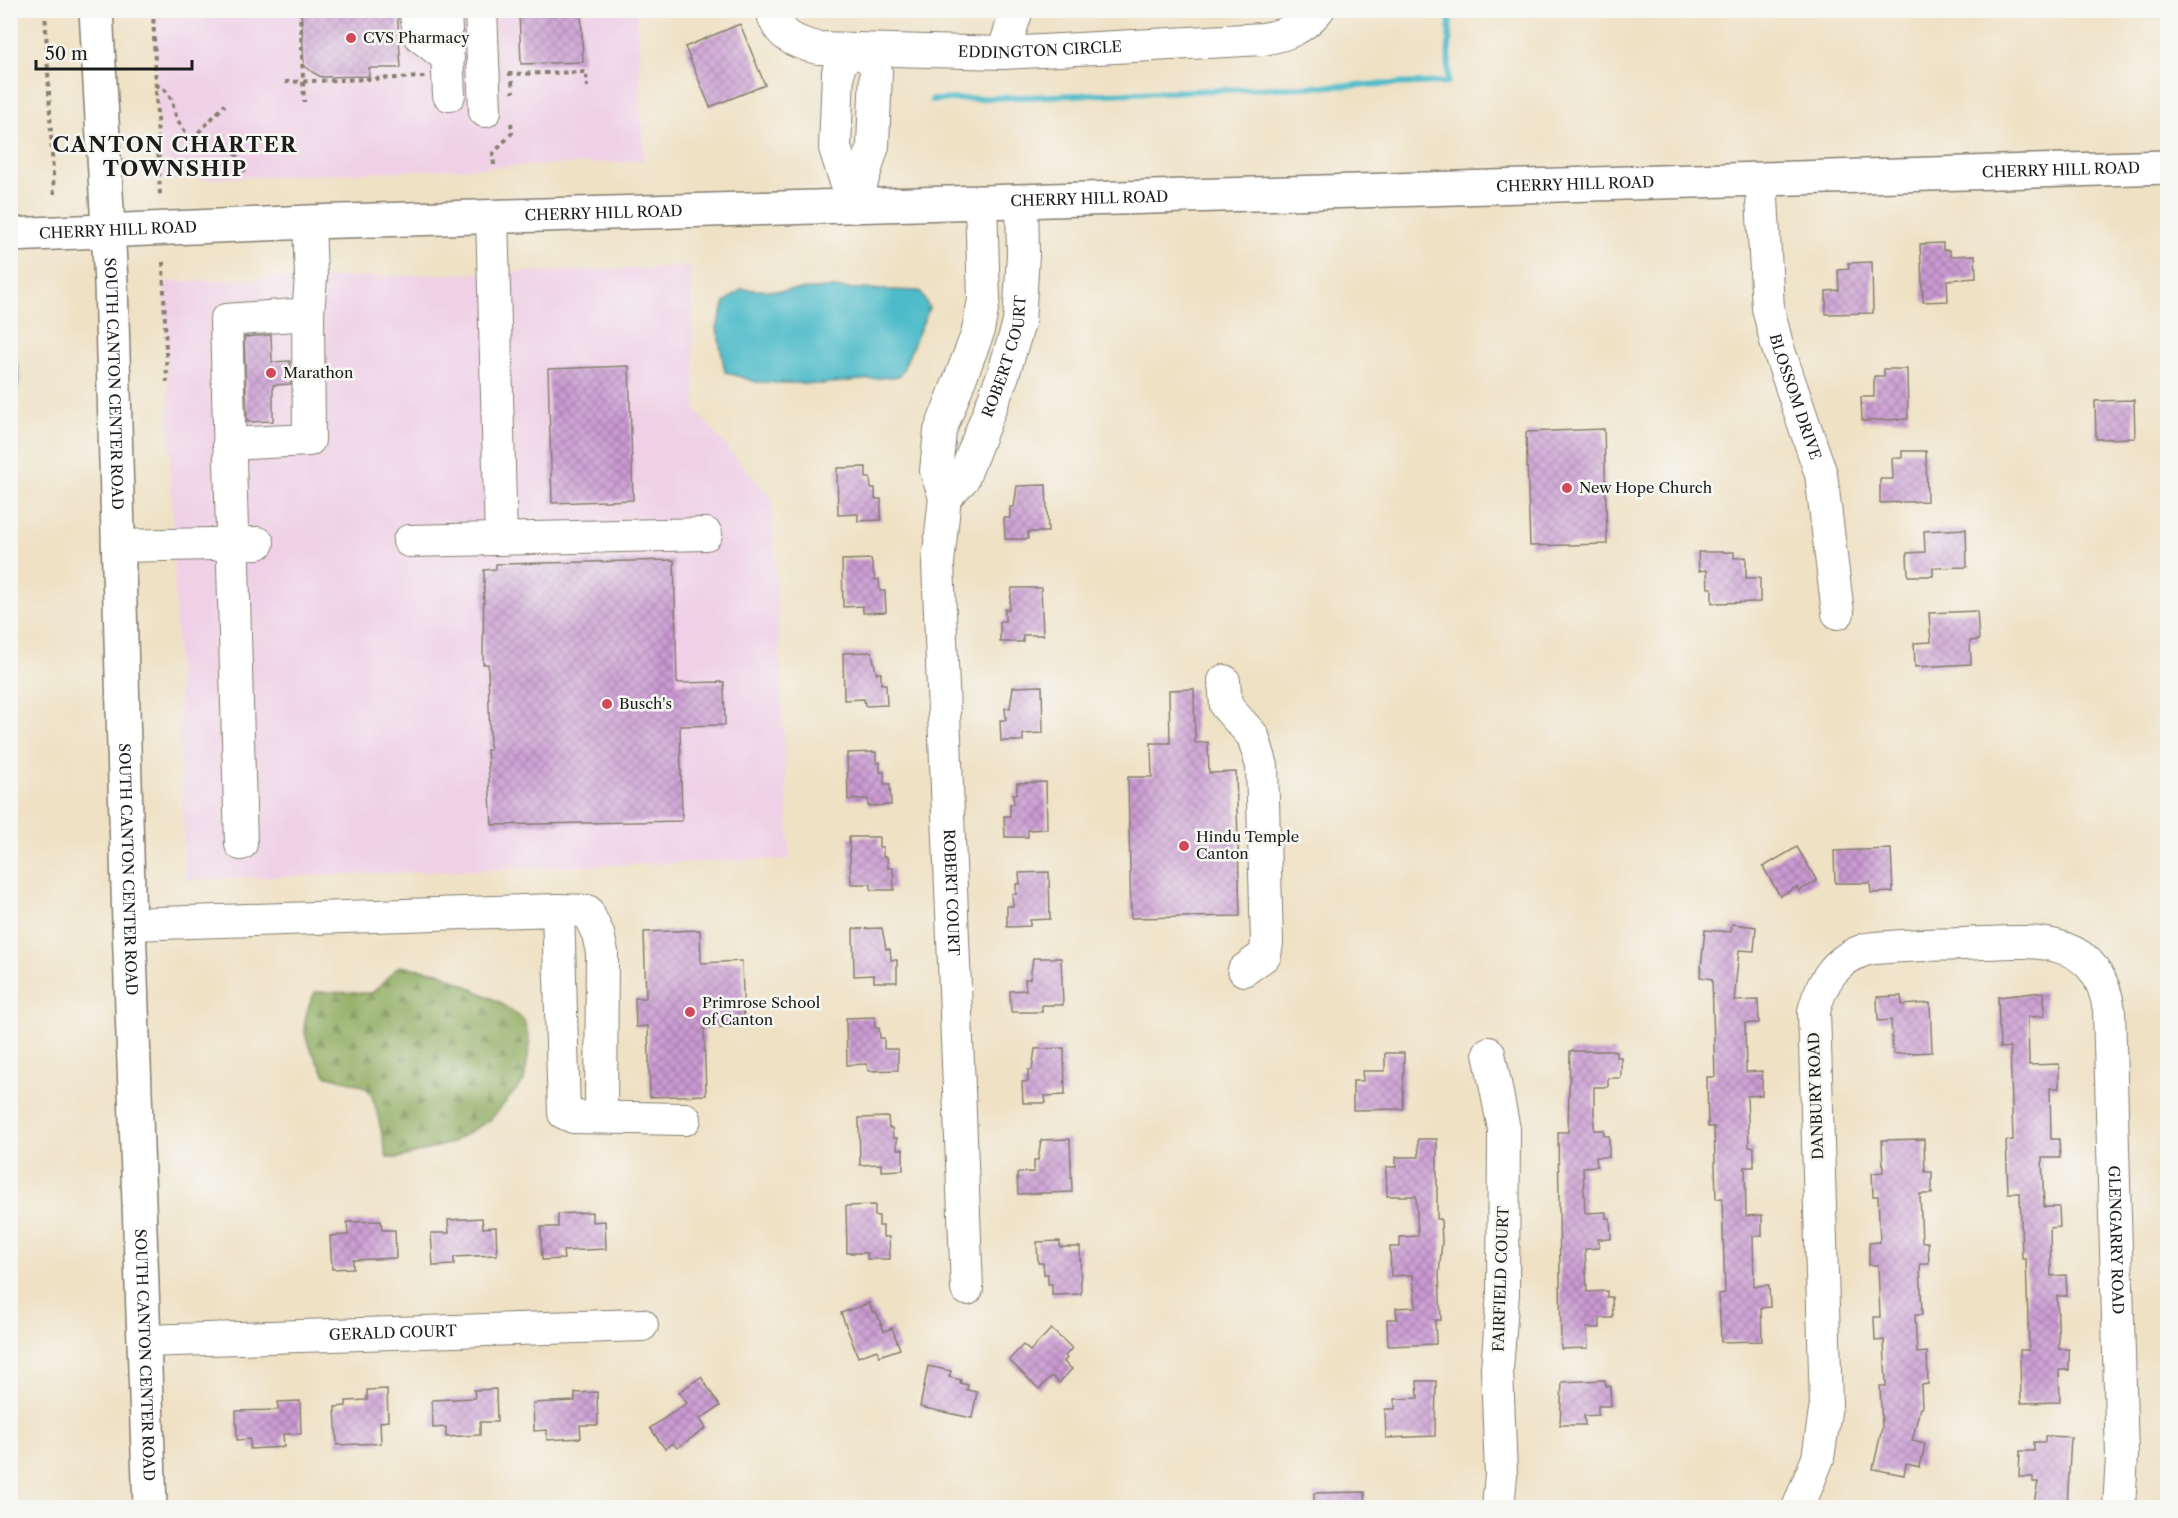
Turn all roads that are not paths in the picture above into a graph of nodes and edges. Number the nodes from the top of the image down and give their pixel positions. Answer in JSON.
{"nodes":[{"id":1,"x":96,"y":10,"type":"edge"},
{"id":2,"x":415,"y":10,"type":"edge"},
{"id":3,"x":445,"y":10,"type":"edge"},
{"id":4,"x":481,"y":10,"type":"edge"},
{"id":5,"x":772,"y":10,"type":"edge"},
{"id":6,"x":1017,"y":10,"type":"edge"},
{"id":7,"x":1318,"y":10,"type":"edge"},
{"id":8,"x":858,"y":50,"type":"junction"},
{"id":9,"x":1003,"y":53,"type":"junction"},
{"id":10,"x":498,"y":116,"type":"road end"},
{"id":11,"x":2168,"y":167,"type":"edge"},
{"id":12,"x":1761,"y":178,"type":"junction"},
{"id":13,"x":1022,"y":202,"type":"junction"},
{"id":14,"x":981,"y":203,"type":"junction"},
{"id":15,"x":854,"y":207,"type":"junction"},
{"id":16,"x":492,"y":217,"type":"junction"},
{"id":17,"x":309,"y":222,"type":"junction"},
{"id":18,"x":108,"y":231,"type":"junction"},
{"id":19,"x":10,"y":235,"type":"edge"},
{"id":20,"x":308,"y":314,"type":"junction"},
{"id":21,"x":230,"y":444,"type":"junction"},
{"id":22,"x":945,"y":498,"type":"junction"},
{"id":23,"x":706,"y":534,"type":"dead end"},
{"id":24,"x":501,"y":538,"type":"junction"},
{"id":25,"x":409,"y":541,"type":"dead end"},
{"id":26,"x":245,"y":543,"type":"junction"},
{"id":27,"x":118,"y":546,"type":"junction"},
{"id":28,"x":1838,"y":613,"type":"dead end"},
{"id":29,"x":1224,"y":681,"type":"dead end"},
{"id":30,"x":241,"y":844,"type":"dead end"},
{"id":31,"x":558,"y":910,"type":"junction"},
{"id":32,"x":129,"y":924,"type":"junction"},
{"id":33,"x":1244,"y":970,"type":"dead end"},
{"id":34,"x":2099,"y":976,"type":"joint"},
{"id":35,"x":1489,"y":1053,"type":"dead end"},
{"id":36,"x":601,"y":1118,"type":"junction"},
{"id":37,"x":686,"y":1119,"type":"dead end"},
{"id":38,"x":967,"y":1289,"type":"dead end"},
{"id":39,"x":642,"y":1325,"type":"dead end"},
{"id":40,"x":144,"y":1341,"type":"junction"},
{"id":41,"x":150,"y":1508,"type":"edge"},
{"id":42,"x":1498,"y":1508,"type":"edge"},
{"id":43,"x":1798,"y":1508,"type":"edge"},
{"id":44,"x":2119,"y":1508,"type":"edge"}],
"edges":[{"from":1,"to":18,"type":"main road","name":"SOUTH CANTON CENTER ROAD"},
{"from":2,"to":3,"type":"street"},
{"from":4,"to":10,"type":"street"},
{"from":5,"to":8,"type":"street","name":"EDDINGTON CIRCLE"},
{"from":6,"to":9,"type":"street"},
{"from":7,"to":9,"type":"street","name":"EDDINGTON CIRCLE"},
{"from":8,"to":9,"type":"street","name":"EDDINGTON CIRCLE"},
{"from":8,"to":15,"type":"street"},
{"from":11,"to":12,"type":"main road","name":"CHERRY HILL ROAD"},
{"from":12,"to":13,"type":"main road","name":"CHERRY HILL ROAD"},
{"from":12,"to":28,"type":"street","name":"BLOSSOM DRIVE"},
{"from":13,"to":14,"type":"main road","name":"CHERRY HILL ROAD"},
{"from":13,"to":22,"type":"street","name":"ROBERT COURT"},
{"from":14,"to":15,"type":"main road","name":"CHERRY HILL ROAD"},
{"from":14,"to":22,"type":"street","name":"ROBERT COURT"},
{"from":15,"to":16,"type":"main road","name":"CHERRY HILL ROAD"},
{"from":16,"to":17,"type":"main road","name":"CHERRY HILL ROAD"},
{"from":16,"to":24,"type":"street"},
{"from":17,"to":18,"type":"main road","name":"CHERRY HILL ROAD"},
{"from":17,"to":20,"type":"street"},
{"from":18,"to":19,"type":"main road","name":"CHERRY HILL ROAD"},
{"from":18,"to":27,"type":"main road","name":"SOUTH CANTON CENTER ROAD"},
{"from":20,"to":21,"type":"street"},
{"from":20,"to":21,"type":"street"},
{"from":21,"to":26,"type":"street"},
{"from":22,"to":38,"type":"street","name":"ROBERT COURT"},
{"from":23,"to":24,"type":"street"},
{"from":24,"to":25,"type":"street"},
{"from":26,"to":27,"type":"street"},
{"from":26,"to":30,"type":"street"},
{"from":27,"to":32,"type":"main road","name":"SOUTH CANTON CENTER ROAD"},
{"from":29,"to":33,"type":"street"},
{"from":31,"to":32,"type":"street"},
{"from":31,"to":36,"type":"street"},
{"from":31,"to":36,"type":"street"},
{"from":32,"to":40,"type":"main road","name":"SOUTH CANTON CENTER ROAD"},
{"from":34,"to":43,"type":"street","name":"DANBURY ROAD"},
{"from":34,"to":44,"type":"street","name":"GLENGARRY ROAD"},
{"from":35,"to":42,"type":"street","name":"FAIRFIELD COURT"},
{"from":36,"to":37,"type":"street"},
{"from":39,"to":40,"type":"street","name":"GERALD COURT"},
{"from":40,"to":41,"type":"main road","name":"SOUTH CANTON CENTER ROAD"}]}
